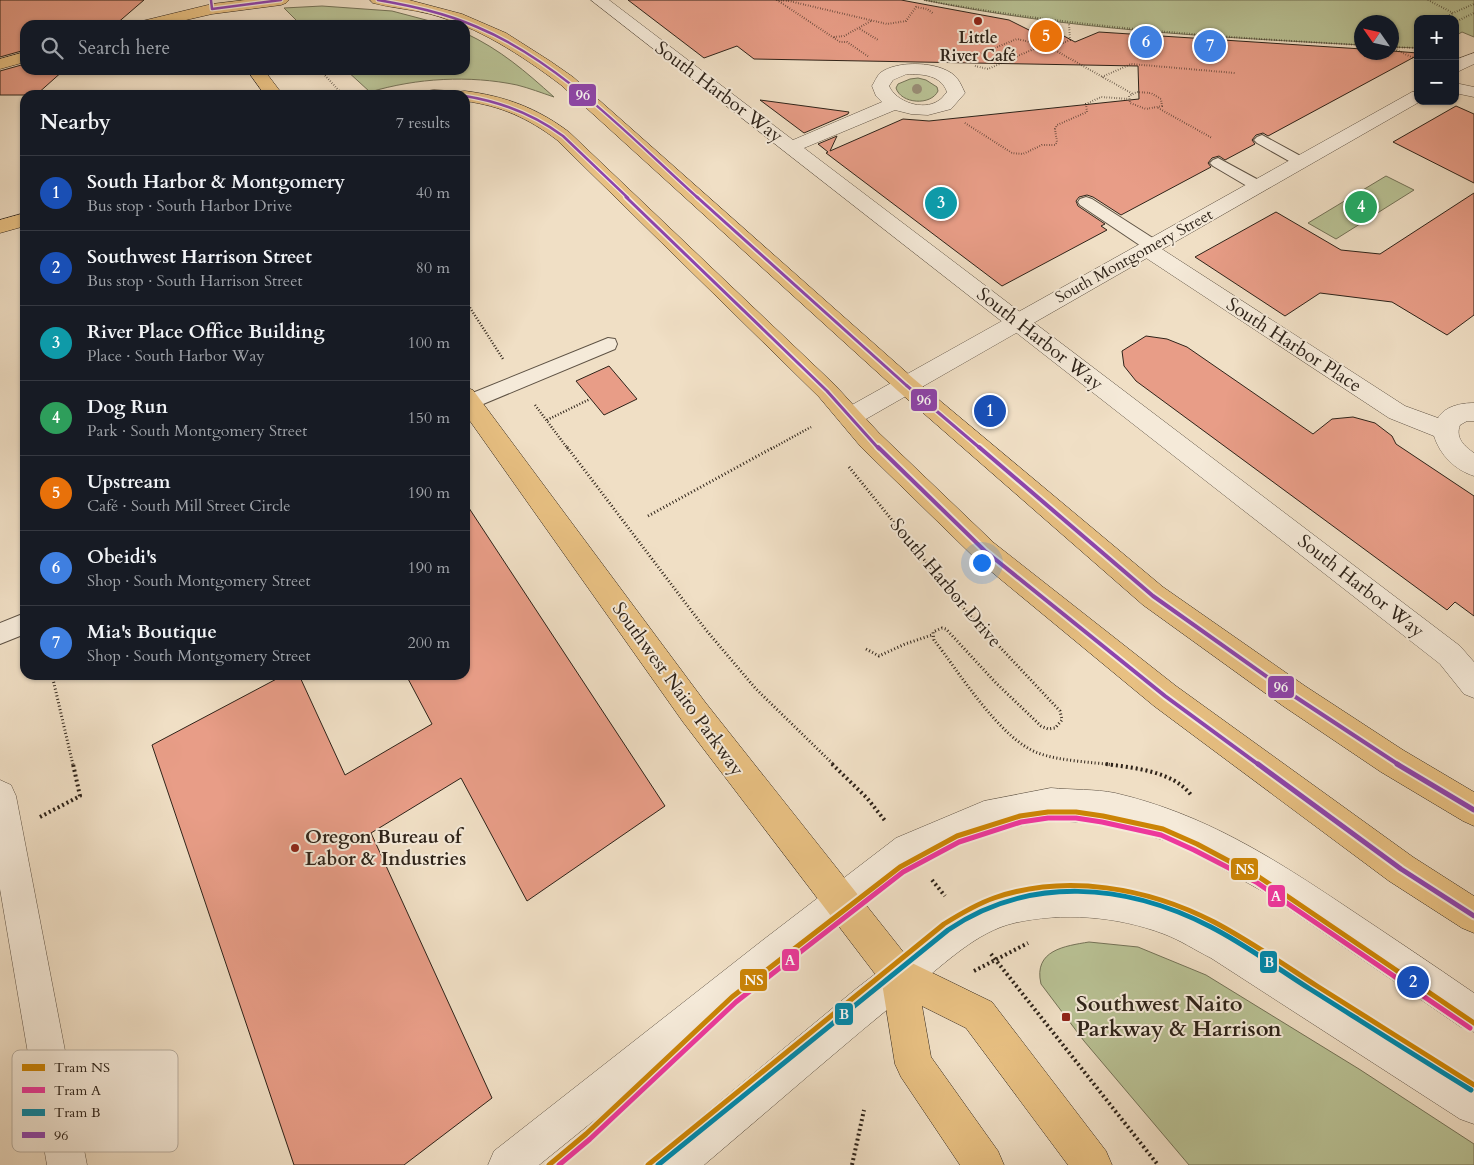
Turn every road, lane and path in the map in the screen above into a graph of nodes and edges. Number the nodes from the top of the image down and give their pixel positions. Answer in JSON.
{"nodes":[{"id":1,"x":184,"y":0,"type":"edge"},
{"id":2,"x":282,"y":0,"type":"edge"},
{"id":3,"x":378,"y":0,"type":"edge"},
{"id":4,"x":599,"y":0,"type":"edge"},
{"id":5,"x":924,"y":0,"type":"edge"},
{"id":6,"x":1428,"y":0,"type":"edge"},
{"id":7,"x":211,"y":4,"type":"edge"},
{"id":8,"x":1474,"y":4,"type":"edge"},
{"id":9,"x":1453,"y":13,"type":"junction"},
{"id":10,"x":1474,"y":13,"type":"edge"},
{"id":11,"x":934,"y":14,"type":"dead end"},
{"id":12,"x":1450,"y":15,"type":"edge"},
{"id":13,"x":160,"y":20,"type":"edge"},
{"id":14,"x":220,"y":20,"type":"edge"},
{"id":15,"x":467,"y":20,"type":"edge"},
{"id":16,"x":1459,"y":20,"type":"edge"},
{"id":17,"x":470,"y":21,"type":"edge"},
{"id":18,"x":872,"y":21,"type":"junction"},
{"id":19,"x":1069,"y":24,"type":"junction"},
{"id":20,"x":860,"y":29,"type":"junction"},
{"id":21,"x":834,"y":38,"type":"junction"},
{"id":22,"x":1040,"y":38,"type":"junction"},
{"id":23,"x":878,"y":40,"type":"dead end"},
{"id":24,"x":1030,"y":42,"type":"junction"},
{"id":25,"x":1354,"y":44,"type":"edge"},
{"id":26,"x":1399,"y":47,"type":"edge"},
{"id":27,"x":1051,"y":48,"type":"junction"},
{"id":28,"x":1414,"y":48,"type":"edge"},
{"id":29,"x":1034,"y":49,"type":"junction"},
{"id":30,"x":1399,"y":50,"type":"edge"},
{"id":31,"x":20,"y":58,"type":"edge"},
{"id":32,"x":1414,"y":58,"type":"edge"},
{"id":33,"x":1474,"y":58,"type":"edge"},
{"id":34,"x":0,"y":64,"type":"edge"},
{"id":35,"x":1459,"y":66,"type":"edge"},
{"id":36,"x":893,"y":72,"type":"junction"},
{"id":37,"x":1236,"y":72,"type":"dead end"},
{"id":38,"x":259,"y":75,"type":"edge"},
{"id":39,"x":325,"y":75,"type":"edge"},
{"id":40,"x":1102,"y":77,"type":"junction"},
{"id":41,"x":1459,"y":89,"type":"edge"},
{"id":42,"x":270,"y":90,"type":"edge"},
{"id":43,"x":338,"y":90,"type":"edge"},
{"id":44,"x":1474,"y":92,"type":"edge"},
{"id":45,"x":1133,"y":94,"type":"junction"},
{"id":46,"x":470,"y":97,"type":"edge"},
{"id":47,"x":1414,"y":98,"type":"edge"},
{"id":48,"x":1129,"y":99,"type":"junction"},
{"id":49,"x":893,"y":104,"type":"junction"},
{"id":50,"x":941,"y":107,"type":"junction"},
{"id":51,"x":1158,"y":108,"type":"junction"},
{"id":52,"x":1262,"y":140,"type":"dead end"},
{"id":53,"x":1216,"y":141,"type":"dead end"},
{"id":54,"x":792,"y":147,"type":"junction"},
{"id":55,"x":1302,"y":162,"type":"junction"},
{"id":56,"x":1218,"y":163,"type":"dead end"},
{"id":57,"x":1258,"y":186,"type":"junction"},
{"id":58,"x":1086,"y":202,"type":"dead end"},
{"id":59,"x":20,"y":221,"type":"edge"},
{"id":60,"x":0,"y":227,"type":"edge"},
{"id":61,"x":1150,"y":247,"type":"junction"},
{"id":62,"x":470,"y":308,"type":"edge"},
{"id":63,"x":1018,"y":322,"type":"junction"},
{"id":64,"x":608,"y":344,"type":"dead end"},
{"id":65,"x":517,"y":381,"type":"junction"},
{"id":66,"x":906,"y":385,"type":"junction"},
{"id":67,"x":470,"y":398,"type":"edge"},
{"id":68,"x":590,"y":399,"type":"dead end"},
{"id":69,"x":470,"y":403,"type":"edge"},
{"id":70,"x":1474,"y":412,"type":"edge"},
{"id":71,"x":850,"y":417,"type":"junction"},
{"id":72,"x":547,"y":420,"type":"junction"},
{"id":73,"x":811,"y":427,"type":"dead end"},
{"id":74,"x":1446,"y":431,"type":"junction"},
{"id":75,"x":847,"y":464,"type":"dead end"},
{"id":76,"x":1474,"y":466,"type":"edge"},
{"id":77,"x":648,"y":516,"type":"dead end"},
{"id":78,"x":20,"y":625,"type":"edge"},
{"id":79,"x":0,"y":634,"type":"edge"},
{"id":80,"x":932,"y":635,"type":"junction"},
{"id":81,"x":866,"y":649,"type":"dead end"},
{"id":82,"x":53,"y":680,"type":"edge"},
{"id":83,"x":1474,"y":684,"type":"edge"},
{"id":84,"x":0,"y":796,"type":"edge"},
{"id":85,"x":1474,"y":810,"type":"edge"},
{"id":86,"x":888,"y":823,"type":"dead end"},
{"id":87,"x":1187,"y":831,"type":"junction"},
{"id":88,"x":7,"y":834,"type":"junction"},
{"id":89,"x":840,"y":900,"type":"junction"},
{"id":90,"x":1474,"y":916,"type":"edge"},
{"id":91,"x":996,"y":961,"type":"dead end"},
{"id":92,"x":899,"y":976,"type":"junction"},
{"id":93,"x":1474,"y":1014,"type":"edge"},
{"id":94,"x":46,"y":1050,"type":"edge"},
{"id":95,"x":1474,"y":1105,"type":"edge"},
{"id":96,"x":864,"y":1110,"type":"dead end"},
{"id":97,"x":65,"y":1152,"type":"edge"},
{"id":98,"x":67,"y":1165,"type":"edge"},
{"id":99,"x":508,"y":1165,"type":"edge"},
{"id":100,"x":674,"y":1165,"type":"edge"},
{"id":101,"x":852,"y":1165,"type":"edge"},
{"id":102,"x":984,"y":1165,"type":"edge"},
{"id":103,"x":1092,"y":1165,"type":"edge"},
{"id":104,"x":1158,"y":1165,"type":"edge"}],
"edges":[{"from":1,"to":7,"type":"main road"},
{"from":2,"to":7,"type":"main road"},
{"from":3,"to":15,"type":"main road"},
{"from":4,"to":54,"type":"street","name":"South Harbor Way"},
{"from":5,"to":19,"type":"path"},
{"from":6,"to":9,"type":"path"},
{"from":7,"to":13,"type":"main road"},
{"from":7,"to":14,"type":"main road"},
{"from":8,"to":9,"type":"path"},
{"from":9,"to":12,"type":"path"},
{"from":10,"to":16,"type":"path"},
{"from":11,"to":18,"type":"path"},
{"from":17,"to":66,"type":"main road"},
{"from":18,"to":20,"type":"path"},
{"from":18,"to":21,"type":"path"},
{"from":19,"to":25,"type":"path"},
{"from":19,"to":27,"type":"path"},
{"from":20,"to":21,"type":"path"},
{"from":20,"to":23,"type":"path"},
{"from":21,"to":36,"type":"path"},
{"from":22,"to":22,"type":"path"},
{"from":22,"to":24,"type":"path"},
{"from":24,"to":29,"type":"path"},
{"from":24,"to":29,"type":"path"},
{"from":26,"to":28,"type":"path"},
{"from":27,"to":29,"type":"path"},
{"from":27,"to":40,"type":"path"},
{"from":30,"to":32,"type":"path"},
{"from":31,"to":34,"type":"main road"},
{"from":33,"to":35,"type":"street"},
{"from":36,"to":49,"type":"street"},
{"from":36,"to":50,"type":"street"},
{"from":37,"to":40,"type":"path"},
{"from":38,"to":42,"type":"main road"},
{"from":39,"to":43,"type":"path"},
{"from":40,"to":45,"type":"path"},
{"from":41,"to":44,"type":"street"},
{"from":45,"to":48,"type":"path"},
{"from":45,"to":51,"type":"path"},
{"from":46,"to":71,"type":"main road"},
{"from":47,"to":55,"type":"street","name":"South Montgomery Street"},
{"from":48,"to":50,"type":"path"},
{"from":48,"to":51,"type":"path"},
{"from":49,"to":50,"type":"street"},
{"from":49,"to":54,"type":"street"},
{"from":51,"to":53,"type":"path"},
{"from":52,"to":55,"type":"lane"},
{"from":54,"to":63,"type":"street","name":"South Harbor Way"},
{"from":55,"to":57,"type":"street","name":"South Montgomery Street"},
{"from":56,"to":57,"type":"lane"},
{"from":57,"to":61,"type":"street","name":"South Montgomery Street"},
{"from":58,"to":61,"type":"lane"},
{"from":59,"to":60,"type":"main road"},
{"from":61,"to":63,"type":"street","name":"South Montgomery Street"},
{"from":61,"to":74,"type":"street","name":"South Harbor Place"},
{"from":62,"to":65,"type":"path"},
{"from":63,"to":66,"type":"street","name":"South Montgomery Street"},
{"from":63,"to":83,"type":"street","name":"South Harbor Way"},
{"from":64,"to":65,"type":"lane"},
{"from":65,"to":67,"type":"lane"},
{"from":65,"to":72,"type":"path"},
{"from":66,"to":71,"type":"street","name":"South Montgomery Street"},
{"from":66,"to":85,"type":"main road"},
{"from":68,"to":72,"type":"path"},
{"from":69,"to":89,"type":"main road","name":"Southwest Naito Parkway"},
{"from":70,"to":74,"type":"street"},
{"from":71,"to":90,"type":"main road"},
{"from":72,"to":86,"type":"path"},
{"from":73,"to":77,"type":"path"},
{"from":74,"to":76,"type":"street"},
{"from":75,"to":80,"type":"path","name":"South Harbor Drive"},
{"from":78,"to":79,"type":"lane"},
{"from":80,"to":81,"type":"path"},
{"from":80,"to":87,"type":"path"},
{"from":82,"to":88,"type":"path"},
{"from":84,"to":88,"type":"street"},
{"from":87,"to":89,"type":"street"},
{"from":87,"to":93,"type":"street"},
{"from":88,"to":94,"type":"street"},
{"from":89,"to":92,"type":"main road","name":"Southwest Naito Parkway"},
{"from":89,"to":99,"type":"street"},
{"from":91,"to":104,"type":"path"},
{"from":92,"to":95,"type":"street"},
{"from":92,"to":100,"type":"street"},
{"from":92,"to":102,"type":"main road","name":"Southwest Naito Parkway"},
{"from":92,"to":103,"type":"main road","name":"Southwest Naito Parkway"},
{"from":96,"to":101,"type":"path"},
{"from":97,"to":98,"type":"street"}]}
